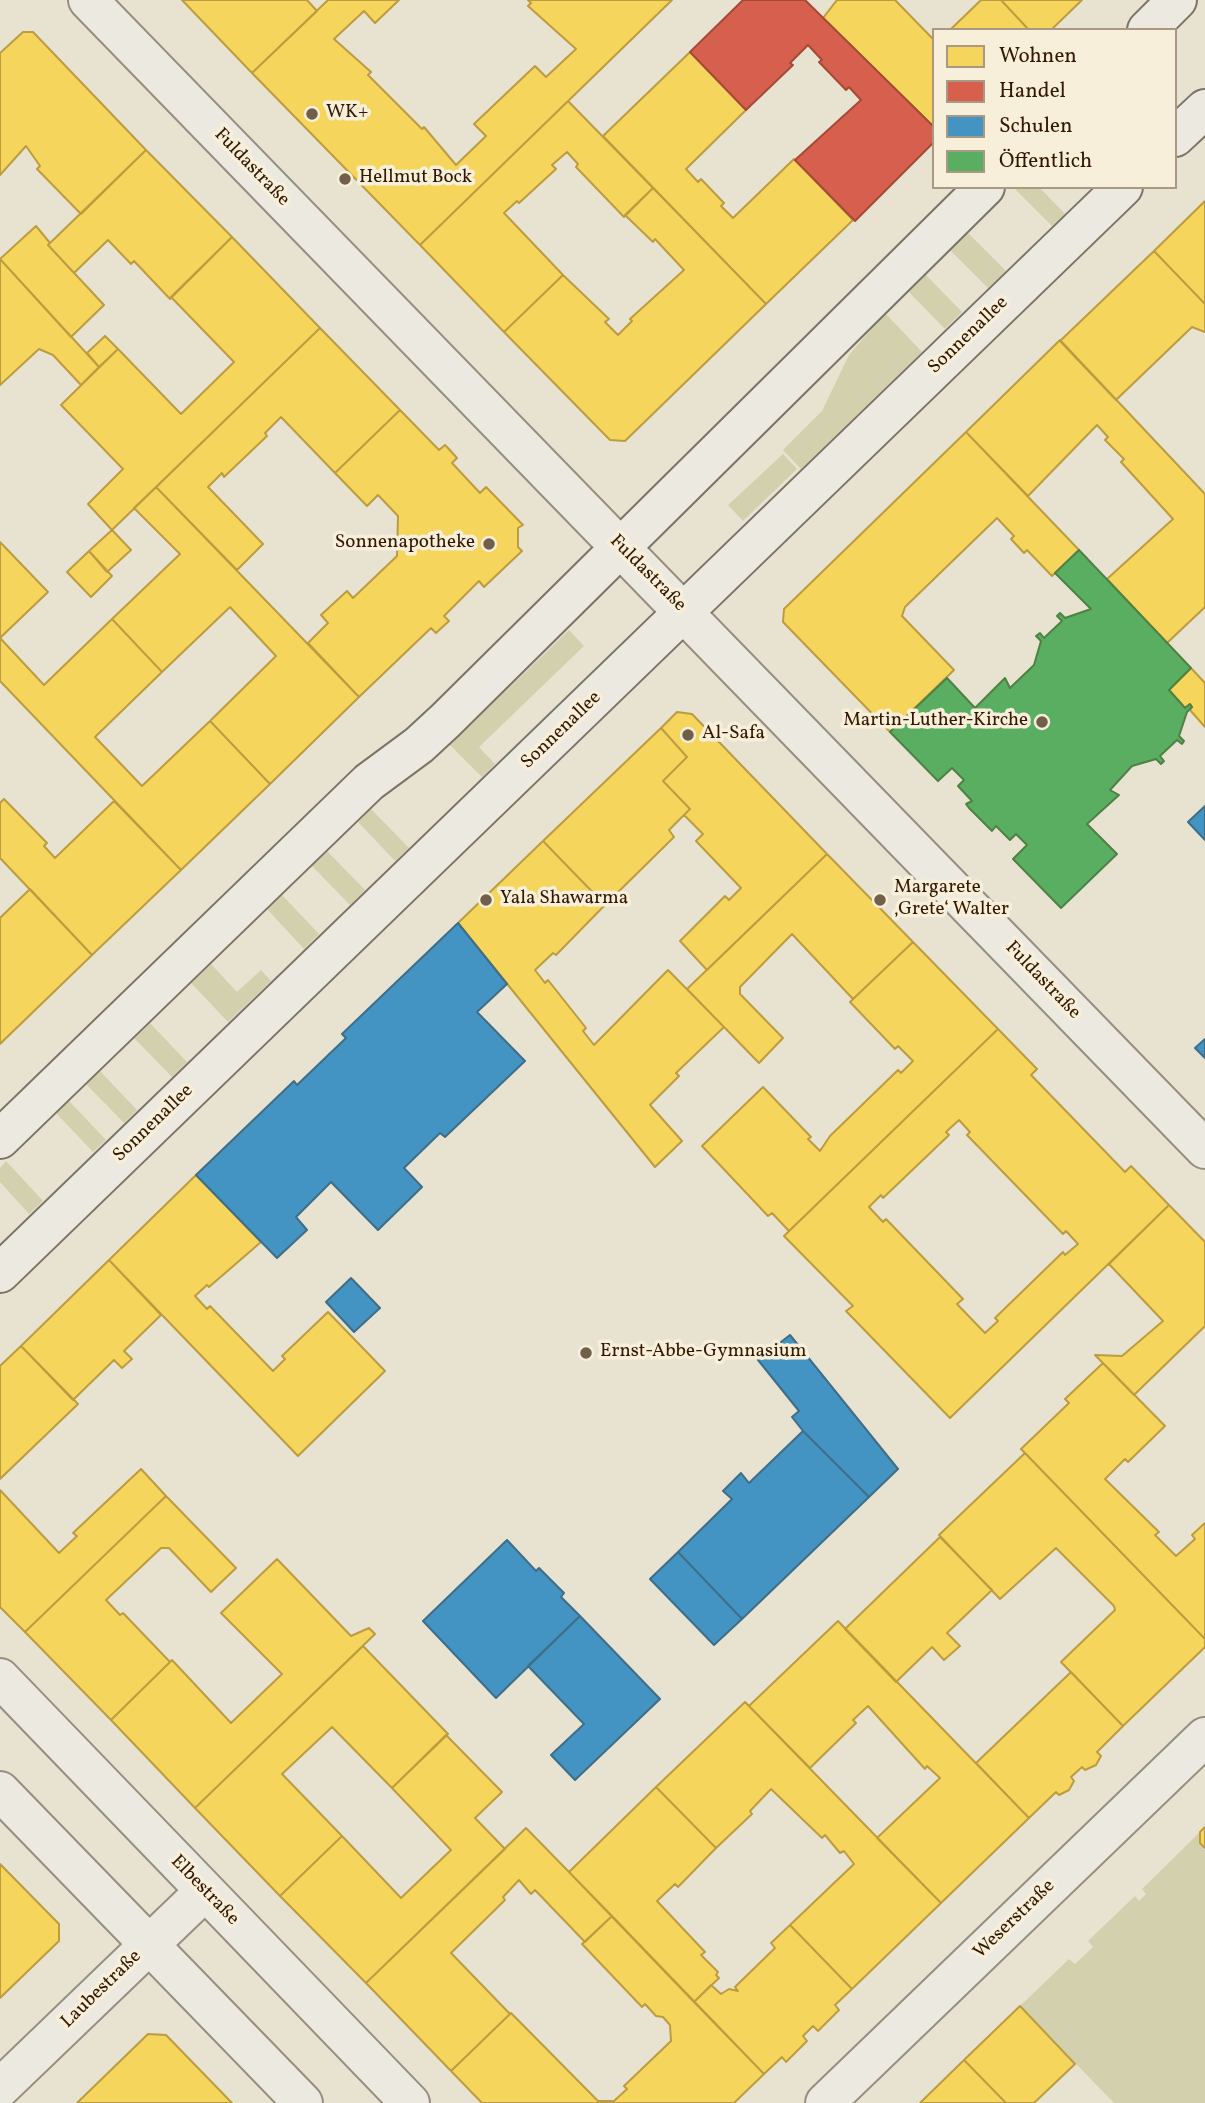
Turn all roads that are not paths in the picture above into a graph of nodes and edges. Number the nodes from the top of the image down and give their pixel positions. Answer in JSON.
{"nodes":[{"id":1,"x":88,"y":0,"type":"edge"},
{"id":2,"x":1177,"y":0,"type":"edge"},
{"id":3,"x":1149,"y":28,"type":"edge"},
{"id":4,"x":1205,"y":108,"type":"edge"},
{"id":5,"x":1177,"y":135,"type":"edge"},
{"id":6,"x":983,"y":189,"type":"edge"},
{"id":7,"x":1121,"y":189,"type":"edge"},
{"id":8,"x":620,"y":548,"type":"junction"},
{"id":9,"x":683,"y":611,"type":"junction"},
{"id":10,"x":0,"y":1139,"type":"edge"},
{"id":11,"x":1205,"y":1149,"type":"edge"},
{"id":12,"x":0,"y":1273,"type":"edge"},
{"id":13,"x":0,"y":1678,"type":"edge"},
{"id":14,"x":1205,"y":1737,"type":"edge"},
{"id":15,"x":0,"y":1791,"type":"edge"},
{"id":16,"x":205,"y":1891,"type":"junction"},
{"id":17,"x":149,"y":1945,"type":"junction"},
{"id":18,"x":0,"y":2088,"type":"edge"},
{"id":19,"x":303,"y":2103,"type":"edge"},
{"id":20,"x":410,"y":2103,"type":"edge"},
{"id":21,"x":825,"y":2103,"type":"edge"}],
"edges":[{"from":1,"to":8,"type":"street","name":"Fuldastraße"},
{"from":2,"to":3,"type":"street"},
{"from":4,"to":5,"type":"street"},
{"from":6,"to":8,"type":"street"},
{"from":7,"to":9,"type":"street","name":"Sonnenallee"},
{"from":8,"to":9,"type":"street","name":"Fuldastraße"},
{"from":8,"to":10,"type":"street"},
{"from":9,"to":11,"type":"street","name":"Fuldastraße"},
{"from":9,"to":12,"type":"street","name":"Sonnenallee"},
{"from":13,"to":16,"type":"street","name":"Elbestraße"},
{"from":14,"to":21,"type":"street","name":"Weserstraße"},
{"from":15,"to":17,"type":"street"},
{"from":16,"to":17,"type":"street","name":"Laubestraße"},
{"from":16,"to":20,"type":"street","name":"Elbestraße"},
{"from":17,"to":18,"type":"street","name":"Laubestraße"},
{"from":17,"to":19,"type":"street"}]}
